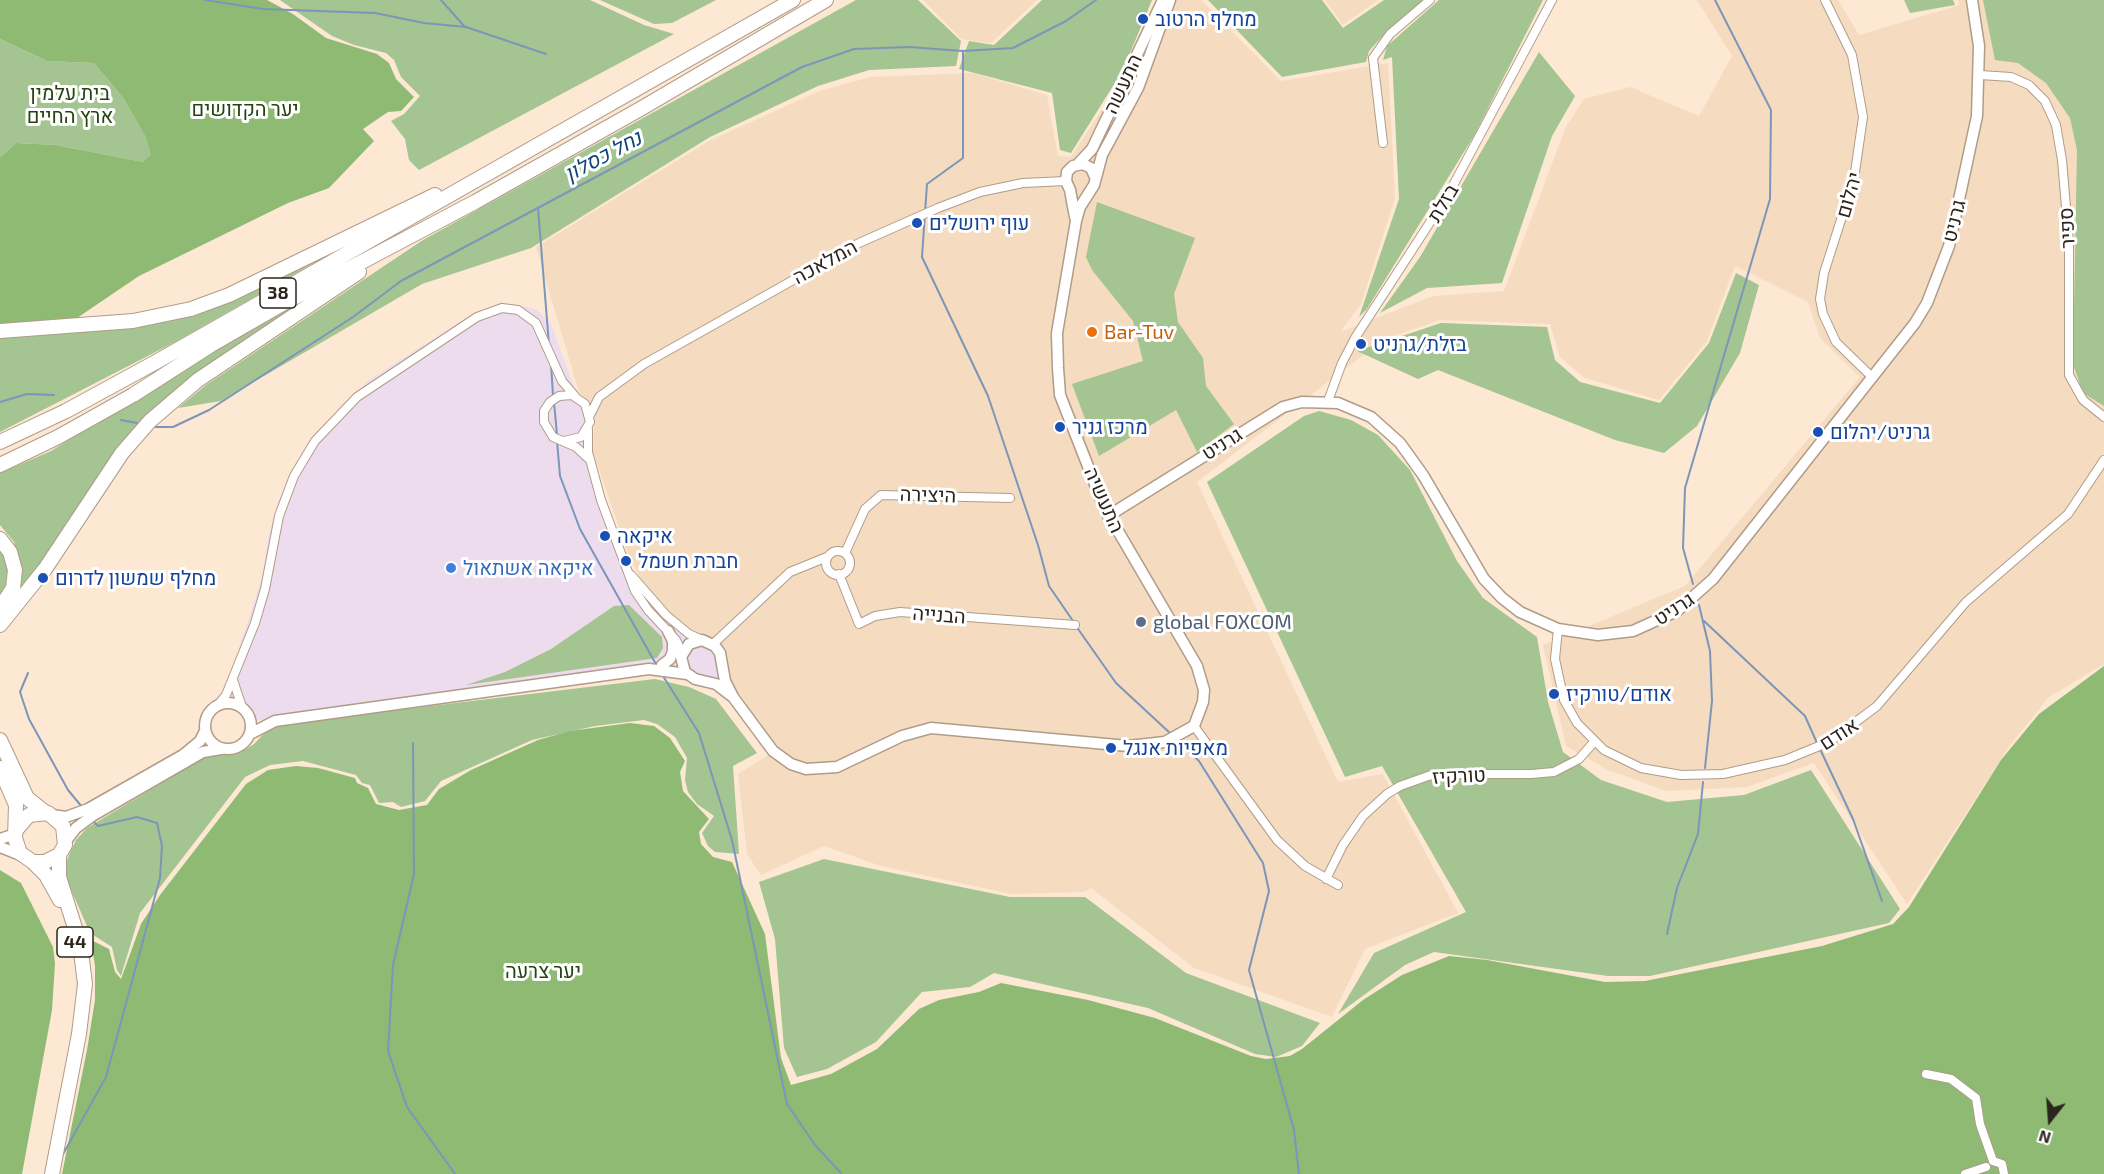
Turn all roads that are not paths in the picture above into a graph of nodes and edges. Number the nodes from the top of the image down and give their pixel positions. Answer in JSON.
{"nodes":[{"id":1,"x":794,"y":0,"type":"edge"},
{"id":2,"x":826,"y":0,"type":"edge"},
{"id":3,"x":1163,"y":0,"type":"edge"},
{"id":4,"x":1170,"y":0,"type":"edge"},
{"id":5,"x":1430,"y":0,"type":"edge"},
{"id":6,"x":1552,"y":0,"type":"edge"},
{"id":7,"x":1825,"y":0,"type":"edge"},
{"id":8,"x":1972,"y":0,"type":"edge"},
{"id":9,"x":1980,"y":75,"type":"junction"},
{"id":10,"x":552,"y":137,"type":"junction"},
{"id":11,"x":1383,"y":143,"type":"dead end"},
{"id":12,"x":1078,"y":164,"type":"junction"},
{"id":13,"x":1095,"y":177,"type":"junction"},
{"id":14,"x":1068,"y":186,"type":"junction"},
{"id":15,"x":1089,"y":191,"type":"junction"},
{"id":16,"x":1076,"y":221,"type":"junction"},
{"id":17,"x":420,"y":230,"type":"junction"},
{"id":18,"x":0,"y":331,"type":"edge"},
{"id":19,"x":558,"y":372,"type":"junction"},
{"id":20,"x":1872,"y":377,"type":"junction"},
{"id":21,"x":604,"y":392,"type":"junction"},
{"id":22,"x":576,"y":397,"type":"junction"},
{"id":23,"x":1328,"y":401,"type":"junction"},
{"id":24,"x":550,"y":402,"type":"junction"},
{"id":25,"x":590,"y":415,"type":"junction"},
{"id":26,"x":2104,"y":417,"type":"edge"},
{"id":27,"x":588,"y":429,"type":"junction"},
{"id":28,"x":564,"y":441,"type":"junction"},
{"id":29,"x":0,"y":442,"type":"edge"},
{"id":30,"x":2104,"y":460,"type":"edge"},
{"id":31,"x":590,"y":462,"type":"junction"},
{"id":32,"x":0,"y":465,"type":"edge"},
{"id":33,"x":1010,"y":498,"type":"dead end"},
{"id":34,"x":1108,"y":516,"type":"junction"},
{"id":35,"x":0,"y":539,"type":"edge"},
{"id":36,"x":845,"y":553,"type":"junction"},
{"id":37,"x":827,"y":557,"type":"junction"},
{"id":38,"x":627,"y":570,"type":"junction"},
{"id":39,"x":839,"y":574,"type":"junction"},
{"id":40,"x":0,"y":608,"type":"edge"},
{"id":41,"x":0,"y":625,"type":"edge"},
{"id":42,"x":1075,"y":625,"type":"dead end"},
{"id":43,"x":1558,"y":630,"type":"junction"},
{"id":44,"x":668,"y":631,"type":"junction"},
{"id":45,"x":707,"y":642,"type":"junction"},
{"id":46,"x":682,"y":654,"type":"junction"},
{"id":47,"x":721,"y":663,"type":"junction"},
{"id":48,"x":662,"y":666,"type":"junction"},
{"id":49,"x":649,"y":669,"type":"junction"},
{"id":50,"x":687,"y":674,"type":"junction"},
{"id":51,"x":234,"y":675,"type":"junction"},
{"id":52,"x":702,"y":680,"type":"junction"},
{"id":53,"x":733,"y":697,"type":"junction"},
{"id":54,"x":217,"y":706,"type":"junction"},
{"id":55,"x":244,"y":710,"type":"junction"},
{"id":56,"x":275,"y":721,"type":"junction"},
{"id":57,"x":1194,"y":726,"type":"junction"},
{"id":58,"x":205,"y":730,"type":"junction"},
{"id":59,"x":250,"y":734,"type":"junction"},
{"id":60,"x":0,"y":740,"type":"edge"},
{"id":61,"x":1594,"y":742,"type":"junction"},
{"id":62,"x":221,"y":749,"type":"junction"},
{"id":63,"x":0,"y":768,"type":"edge"},
{"id":64,"x":50,"y":814,"type":"junction"},
{"id":65,"x":86,"y":814,"type":"junction"},
{"id":66,"x":16,"y":832,"type":"junction"},
{"id":67,"x":0,"y":839,"type":"edge"},
{"id":68,"x":66,"y":841,"type":"junction"},
{"id":69,"x":0,"y":847,"type":"edge"},
{"id":70,"x":59,"y":855,"type":"junction"},
{"id":71,"x":28,"y":859,"type":"junction"},
{"id":72,"x":1326,"y":879,"type":"junction"},
{"id":73,"x":1338,"y":885,"type":"dead end"},
{"id":74,"x":79,"y":1034,"type":"junction"},
{"id":75,"x":1926,"y":1074,"type":"dead end"},
{"id":76,"x":1989,"y":1167,"type":"edge"},
{"id":77,"x":52,"y":1174,"type":"edge"},
{"id":78,"x":1965,"y":1174,"type":"edge"},
{"id":79,"x":2004,"y":1174,"type":"edge"}],
"edges":[{"from":1,"to":10,"type":"highway","number":"38"},
{"from":2,"to":17,"type":"highway","number":"38"},
{"from":3,"to":12,"type":"street","name":"התעשה"},
{"from":4,"to":13,"type":"street"},
{"from":5,"to":11,"type":"street"},
{"from":6,"to":23,"type":"street","name":"בזלת"},
{"from":7,"to":20,"type":"street","name":"יהלום"},
{"from":8,"to":9,"type":"street","name":"גרניט"},
{"from":9,"to":20,"type":"street","name":"גרניט"},
{"from":9,"to":26,"type":"street","name":"ספיר"},
{"from":10,"to":18,"type":"highway"},
{"from":10,"to":29,"type":"highway","number":"38"},
{"from":12,"to":13,"type":"street"},
{"from":12,"to":14,"type":"street"},
{"from":13,"to":15,"type":"street"},
{"from":14,"to":15,"type":"street"},
{"from":14,"to":16,"type":"street","name":"התעשיה"},
{"from":14,"to":21,"type":"street","name":"המלאכה"},
{"from":15,"to":16,"type":"street","name":"התעשיה"},
{"from":16,"to":34,"type":"street","name":"התעשיה"},
{"from":17,"to":32,"type":"highway","number":"38"},
{"from":17,"to":41,"type":"highway"},
{"from":19,"to":22,"type":"street"},
{"from":19,"to":24,"type":"street"},
{"from":19,"to":51,"type":"street"},
{"from":20,"to":43,"type":"street","name":"גרניט"},
{"from":21,"to":22,"type":"street","name":"המלאכה"},
{"from":21,"to":25,"type":"street","name":"המלאכה"},
{"from":22,"to":24,"type":"street"},
{"from":22,"to":25,"type":"street"},
{"from":23,"to":34,"type":"street","name":"גרניט"},
{"from":23,"to":43,"type":"street","name":"גרניט"},
{"from":24,"to":28,"type":"street"},
{"from":25,"to":27,"type":"street"},
{"from":27,"to":28,"type":"street"},
{"from":27,"to":31,"type":"street"},
{"from":28,"to":31,"type":"street"},
{"from":30,"to":61,"type":"street","name":"אודם"},
{"from":31,"to":38,"type":"street"},
{"from":33,"to":36,"type":"street","name":"היצירה"},
{"from":34,"to":57,"type":"street","name":"התעשיה"},
{"from":35,"to":40,"type":"highway"},
{"from":36,"to":37,"type":"street"},
{"from":36,"to":39,"type":"street"},
{"from":37,"to":39,"type":"street"},
{"from":37,"to":45,"type":"street"},
{"from":38,"to":44,"type":"street"},
{"from":38,"to":45,"type":"street"},
{"from":39,"to":42,"type":"street","name":"הבנייה"},
{"from":43,"to":61,"type":"street","name":"אודם"},
{"from":44,"to":46,"type":"street"},
{"from":44,"to":48,"type":"street"},
{"from":45,"to":46,"type":"street"},
{"from":45,"to":47,"type":"street"},
{"from":46,"to":48,"type":"street"},
{"from":46,"to":50,"type":"street"},
{"from":47,"to":52,"type":"street"},
{"from":47,"to":53,"type":"street"},
{"from":48,"to":49,"type":"street"},
{"from":49,"to":50,"type":"street"},
{"from":49,"to":56,"type":"street"},
{"from":50,"to":52,"type":"street"},
{"from":51,"to":54,"type":"street"},
{"from":51,"to":55,"type":"street"},
{"from":52,"to":53,"type":"street"},
{"from":53,"to":57,"type":"street"},
{"from":54,"to":55,"type":"street"},
{"from":54,"to":58,"type":"street"},
{"from":55,"to":56,"type":"street"},
{"from":55,"to":59,"type":"street"},
{"from":56,"to":59,"type":"street"},
{"from":57,"to":72,"type":"street"},
{"from":58,"to":62,"type":"street"},
{"from":58,"to":65,"type":"street"},
{"from":59,"to":62,"type":"street"},
{"from":60,"to":64,"type":"highway"},
{"from":61,"to":72,"type":"street","name":"טורקיז"},
{"from":62,"to":65,"type":"street"},
{"from":63,"to":66,"type":"highway","number":"44"},
{"from":64,"to":65,"type":"street"},
{"from":64,"to":66,"type":"highway"},
{"from":64,"to":68,"type":"highway"},
{"from":65,"to":68,"type":"street"},
{"from":66,"to":67,"type":"street"},
{"from":66,"to":71,"type":"highway","number":"44"},
{"from":68,"to":70,"type":"highway"},
{"from":69,"to":71,"type":"street"},
{"from":70,"to":71,"type":"highway"},
{"from":70,"to":74,"type":"highway","number":"44"},
{"from":71,"to":74,"type":"highway","number":"44"},
{"from":72,"to":73,"type":"street"},
{"from":74,"to":77,"type":"highway","number":"44"},
{"from":75,"to":76,"type":"street"},
{"from":76,"to":78,"type":"street"},
{"from":76,"to":79,"type":"street"}]}
